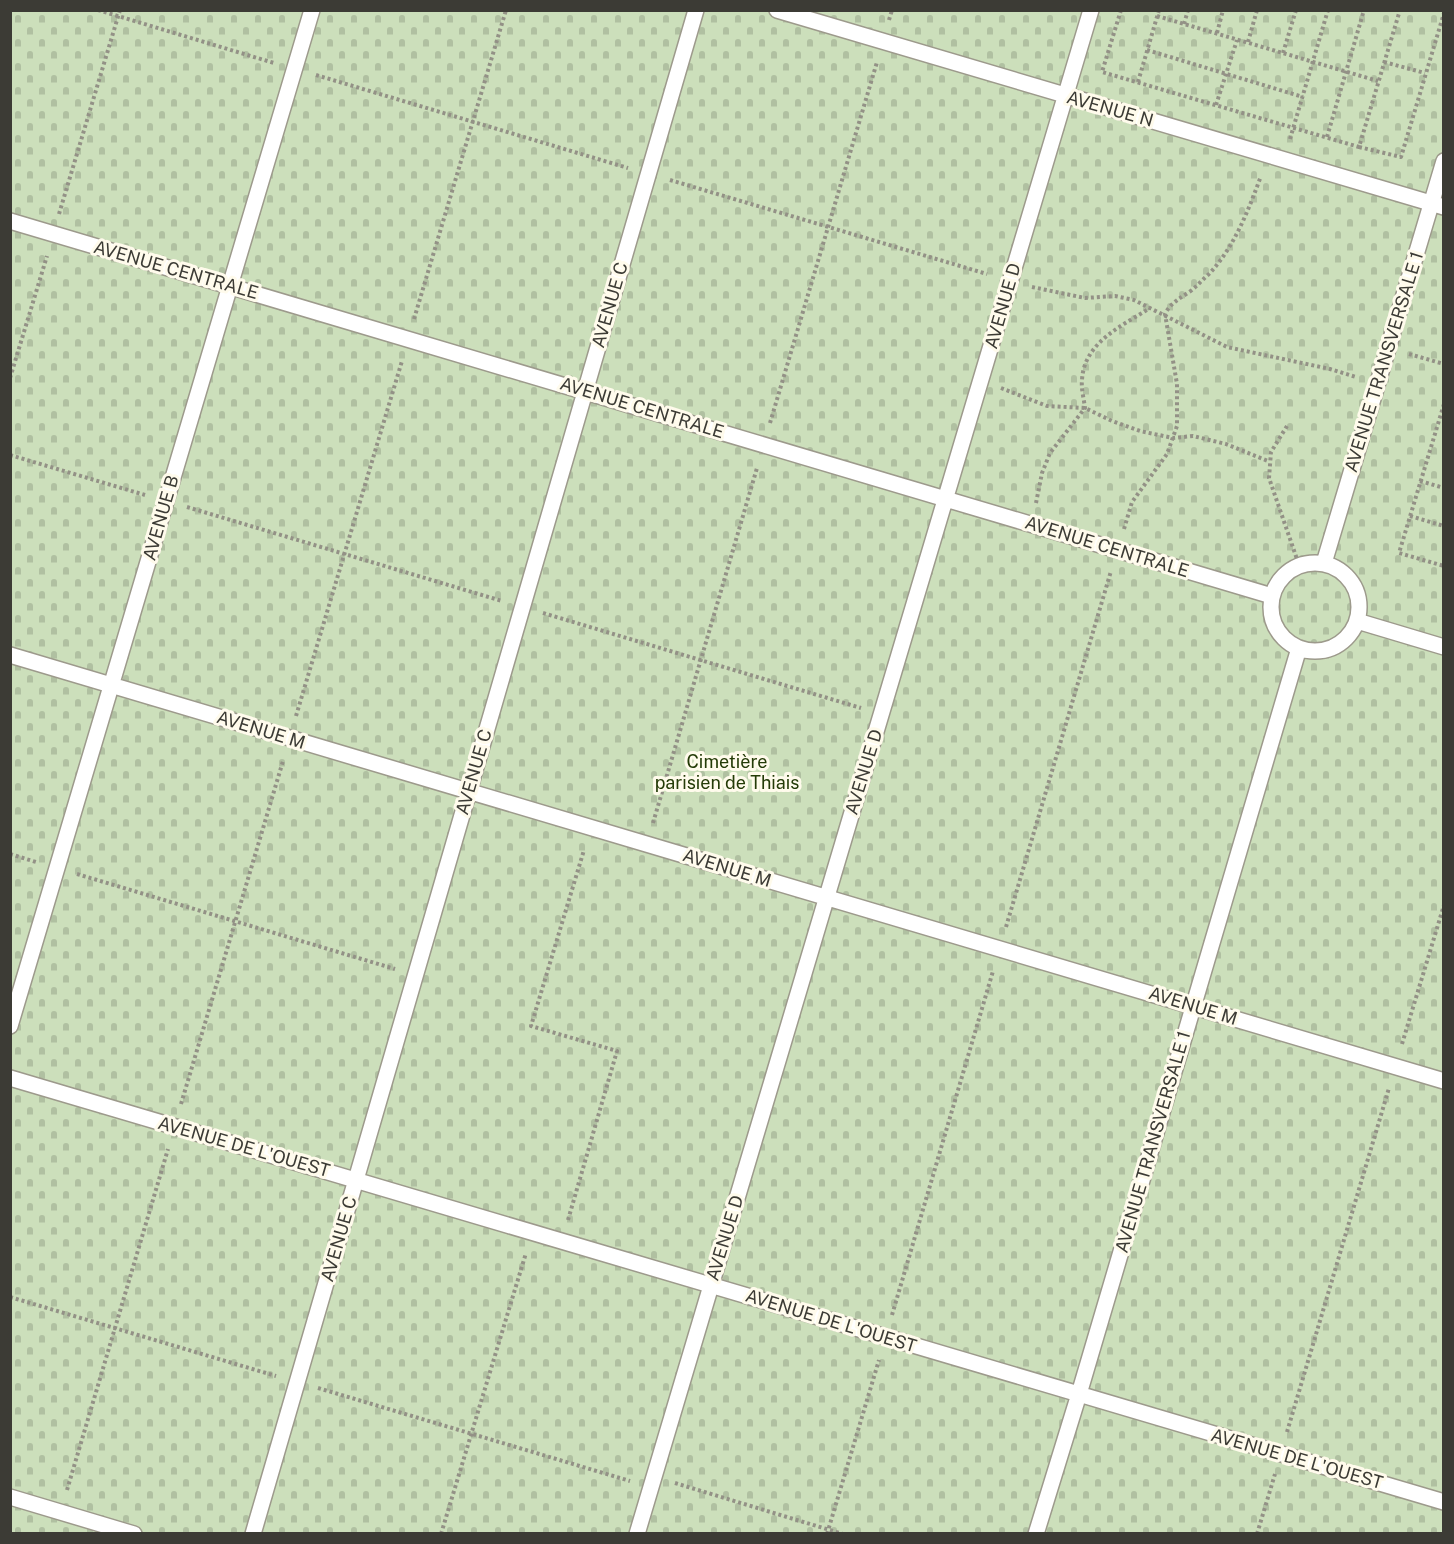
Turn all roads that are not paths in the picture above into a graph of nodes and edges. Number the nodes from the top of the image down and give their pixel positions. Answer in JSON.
{"nodes":[{"id":1,"x":312,"y":10,"type":"edge"},
{"id":2,"x":696,"y":10,"type":"edge"},
{"id":3,"x":777,"y":10,"type":"edge"},
{"id":4,"x":1091,"y":10,"type":"edge"},
{"id":5,"x":1066,"y":96,"type":"junction"},
{"id":6,"x":1443,"y":161,"type":"edge"},
{"id":7,"x":1437,"y":205,"type":"edge"},
{"id":8,"x":10,"y":221,"type":"edge"},
{"id":9,"x":230,"y":286,"type":"junction"},
{"id":10,"x":585,"y":391,"type":"junction"},
{"id":11,"x":946,"y":498,"type":"junction"},
{"id":12,"x":1324,"y":563,"type":"junction"},
{"id":13,"x":1272,"y":596,"type":"junction"},
{"id":14,"x":1357,"y":621,"type":"junction"},
{"id":15,"x":1443,"y":647,"type":"edge"},
{"id":16,"x":1299,"y":648,"type":"junction"},
{"id":17,"x":10,"y":655,"type":"edge"},
{"id":18,"x":112,"y":685,"type":"junction"},
{"id":19,"x":469,"y":791,"type":"junction"},
{"id":20,"x":826,"y":897,"type":"junction"},
{"id":21,"x":1192,"y":1006,"type":"junction"},
{"id":22,"x":10,"y":1026,"type":"edge"},
{"id":23,"x":10,"y":1078,"type":"edge"},
{"id":24,"x":1443,"y":1080,"type":"edge"},
{"id":25,"x":356,"y":1180,"type":"junction"},
{"id":26,"x":711,"y":1285,"type":"junction"},
{"id":27,"x":1079,"y":1394,"type":"junction"},
{"id":28,"x":10,"y":1497,"type":"edge"},
{"id":29,"x":1443,"y":1502,"type":"edge"},
{"id":30,"x":134,"y":1533,"type":"edge"},
{"id":31,"x":253,"y":1533,"type":"edge"},
{"id":32,"x":637,"y":1533,"type":"edge"},
{"id":33,"x":1036,"y":1533,"type":"edge"}],
"edges":[{"from":1,"to":9,"type":"lane","name":"AVENUE B"},
{"from":2,"to":10,"type":"lane","name":"AVENUE C"},
{"from":3,"to":5,"type":"lane","name":"AVENUE N"},
{"from":4,"to":5,"type":"lane","name":"AVENUE D"},
{"from":5,"to":7,"type":"lane","name":"AVENUE N"},
{"from":5,"to":11,"type":"lane","name":"AVENUE D"},
{"from":6,"to":7,"type":"lane","name":"AVENUE TRANSVERSALE 1"},
{"from":7,"to":12,"type":"lane","name":"AVENUE TRANSVERSALE 1"},
{"from":8,"to":9,"type":"lane","name":"AVENUE CENTRALE"},
{"from":9,"to":10,"type":"lane","name":"AVENUE CENTRALE"},
{"from":9,"to":18,"type":"lane","name":"AVENUE B"},
{"from":10,"to":11,"type":"lane","name":"AVENUE CENTRALE"},
{"from":10,"to":19,"type":"lane","name":"AVENUE C"},
{"from":11,"to":13,"type":"lane","name":"AVENUE CENTRALE"},
{"from":11,"to":20,"type":"lane","name":"AVENUE D"},
{"from":12,"to":13,"type":"lane"},
{"from":12,"to":14,"type":"lane"},
{"from":13,"to":16,"type":"lane"},
{"from":14,"to":15,"type":"lane"},
{"from":14,"to":16,"type":"lane"},
{"from":16,"to":21,"type":"lane","name":"AVENUE TRANSVERSALE 1"},
{"from":17,"to":18,"type":"lane","name":"AVENUE M"},
{"from":18,"to":19,"type":"lane","name":"AVENUE M"},
{"from":18,"to":22,"type":"lane","name":"AVENUE B"},
{"from":19,"to":20,"type":"lane","name":"AVENUE M"},
{"from":19,"to":25,"type":"lane","name":"AVENUE C"},
{"from":20,"to":21,"type":"lane","name":"AVENUE M"},
{"from":20,"to":26,"type":"lane","name":"AVENUE D"},
{"from":21,"to":24,"type":"lane","name":"AVENUE M"},
{"from":21,"to":27,"type":"lane","name":"AVENUE TRANSVERSALE 1"},
{"from":23,"to":25,"type":"lane","name":"AVENUE DE L'OUEST"},
{"from":25,"to":26,"type":"lane","name":"AVENUE DE L'OUEST"},
{"from":25,"to":31,"type":"lane","name":"AVENUE C"},
{"from":26,"to":27,"type":"lane","name":"AVENUE DE L'OUEST"},
{"from":26,"to":32,"type":"lane","name":"AVENUE D"},
{"from":27,"to":29,"type":"lane","name":"AVENUE DE L'OUEST"},
{"from":27,"to":33,"type":"lane","name":"AVENUE TRANSVERSALE 1"},
{"from":28,"to":30,"type":"lane"}]}
